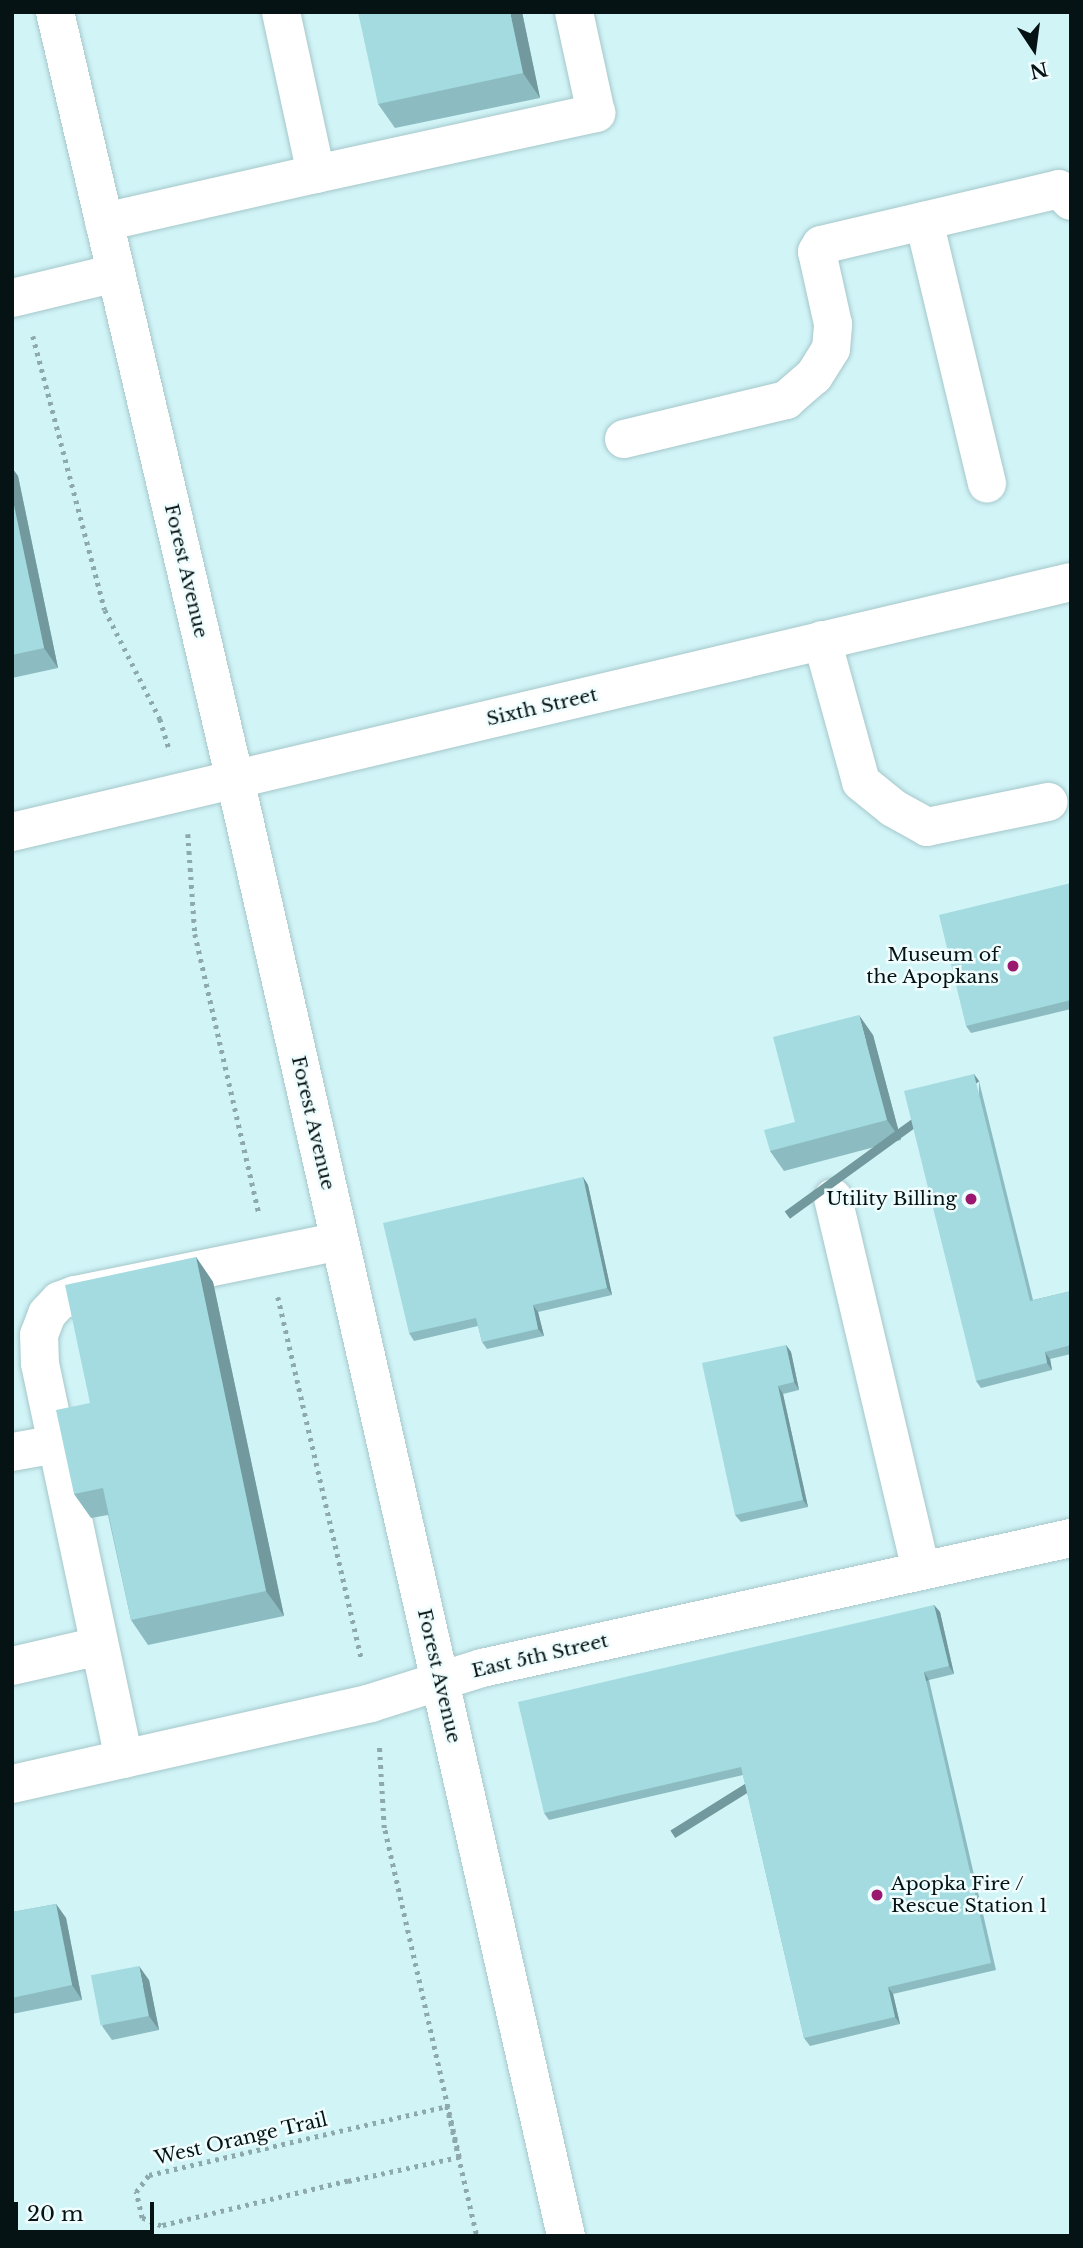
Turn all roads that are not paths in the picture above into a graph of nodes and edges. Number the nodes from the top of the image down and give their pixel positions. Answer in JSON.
{"nodes":[{"id":1,"x":55,"y":12,"type":"edge"},
{"id":2,"x":281,"y":12,"type":"edge"},
{"id":3,"x":575,"y":12,"type":"edge"},
{"id":4,"x":316,"y":174,"type":"junction"},
{"id":5,"x":1071,"y":201,"type":"edge"},
{"id":6,"x":924,"y":221,"type":"junction"},
{"id":7,"x":104,"y":222,"type":"junction"},
{"id":8,"x":116,"y":273,"type":"junction"},
{"id":9,"x":17,"y":298,"type":"edge"},
{"id":10,"x":624,"y":439,"type":"dead end"},
{"id":11,"x":987,"y":484,"type":"dead end"},
{"id":12,"x":1071,"y":582,"type":"edge"},
{"id":13,"x":822,"y":640,"type":"junction"},
{"id":14,"x":235,"y":780,"type":"junction"},
{"id":15,"x":1048,"y":802,"type":"dead end"},
{"id":16,"x":12,"y":832,"type":"edge"},
{"id":17,"x":833,"y":1198,"type":"dead end"},
{"id":18,"x":340,"y":1241,"type":"junction"},
{"id":19,"x":57,"y":1444,"type":"junction"},
{"id":20,"x":12,"y":1452,"type":"edge"},
{"id":21,"x":1071,"y":1538,"type":"edge"},
{"id":22,"x":921,"y":1571,"type":"junction"},
{"id":23,"x":99,"y":1646,"type":"junction"},
{"id":24,"x":12,"y":1666,"type":"edge"},
{"id":25,"x":440,"y":1681,"type":"junction"},
{"id":26,"x":124,"y":1759,"type":"junction"},
{"id":27,"x":12,"y":1784,"type":"edge"},
{"id":28,"x":566,"y":2236,"type":"edge"}],
"edges":[{"from":1,"to":7,"type":"street","name":"Forest Avenue"},
{"from":2,"to":4,"type":"street"},
{"from":3,"to":4,"type":"street"},
{"from":4,"to":7,"type":"street"},
{"from":5,"to":6,"type":"street"},
{"from":6,"to":10,"type":"street"},
{"from":6,"to":11,"type":"street"},
{"from":7,"to":8,"type":"street","name":"Forest Avenue"},
{"from":8,"to":9,"type":"street"},
{"from":8,"to":14,"type":"street","name":"Forest Avenue"},
{"from":12,"to":13,"type":"street","name":"Sixth Street"},
{"from":13,"to":14,"type":"street","name":"Sixth Street"},
{"from":13,"to":15,"type":"street"},
{"from":14,"to":16,"type":"street","name":"Sixth Street"},
{"from":14,"to":18,"type":"street","name":"Forest Avenue"},
{"from":17,"to":22,"type":"street"},
{"from":18,"to":19,"type":"street"},
{"from":18,"to":25,"type":"street","name":"Forest Avenue"},
{"from":19,"to":20,"type":"street"},
{"from":19,"to":23,"type":"street"},
{"from":21,"to":22,"type":"street","name":"East 5th Street"},
{"from":22,"to":25,"type":"street","name":"East 5th Street"},
{"from":23,"to":24,"type":"street"},
{"from":23,"to":26,"type":"street"},
{"from":25,"to":26,"type":"street","name":"East 5th Street"},
{"from":25,"to":28,"type":"street","name":"Forest Avenue"},
{"from":26,"to":27,"type":"street","name":"East 5th Street"}]}
